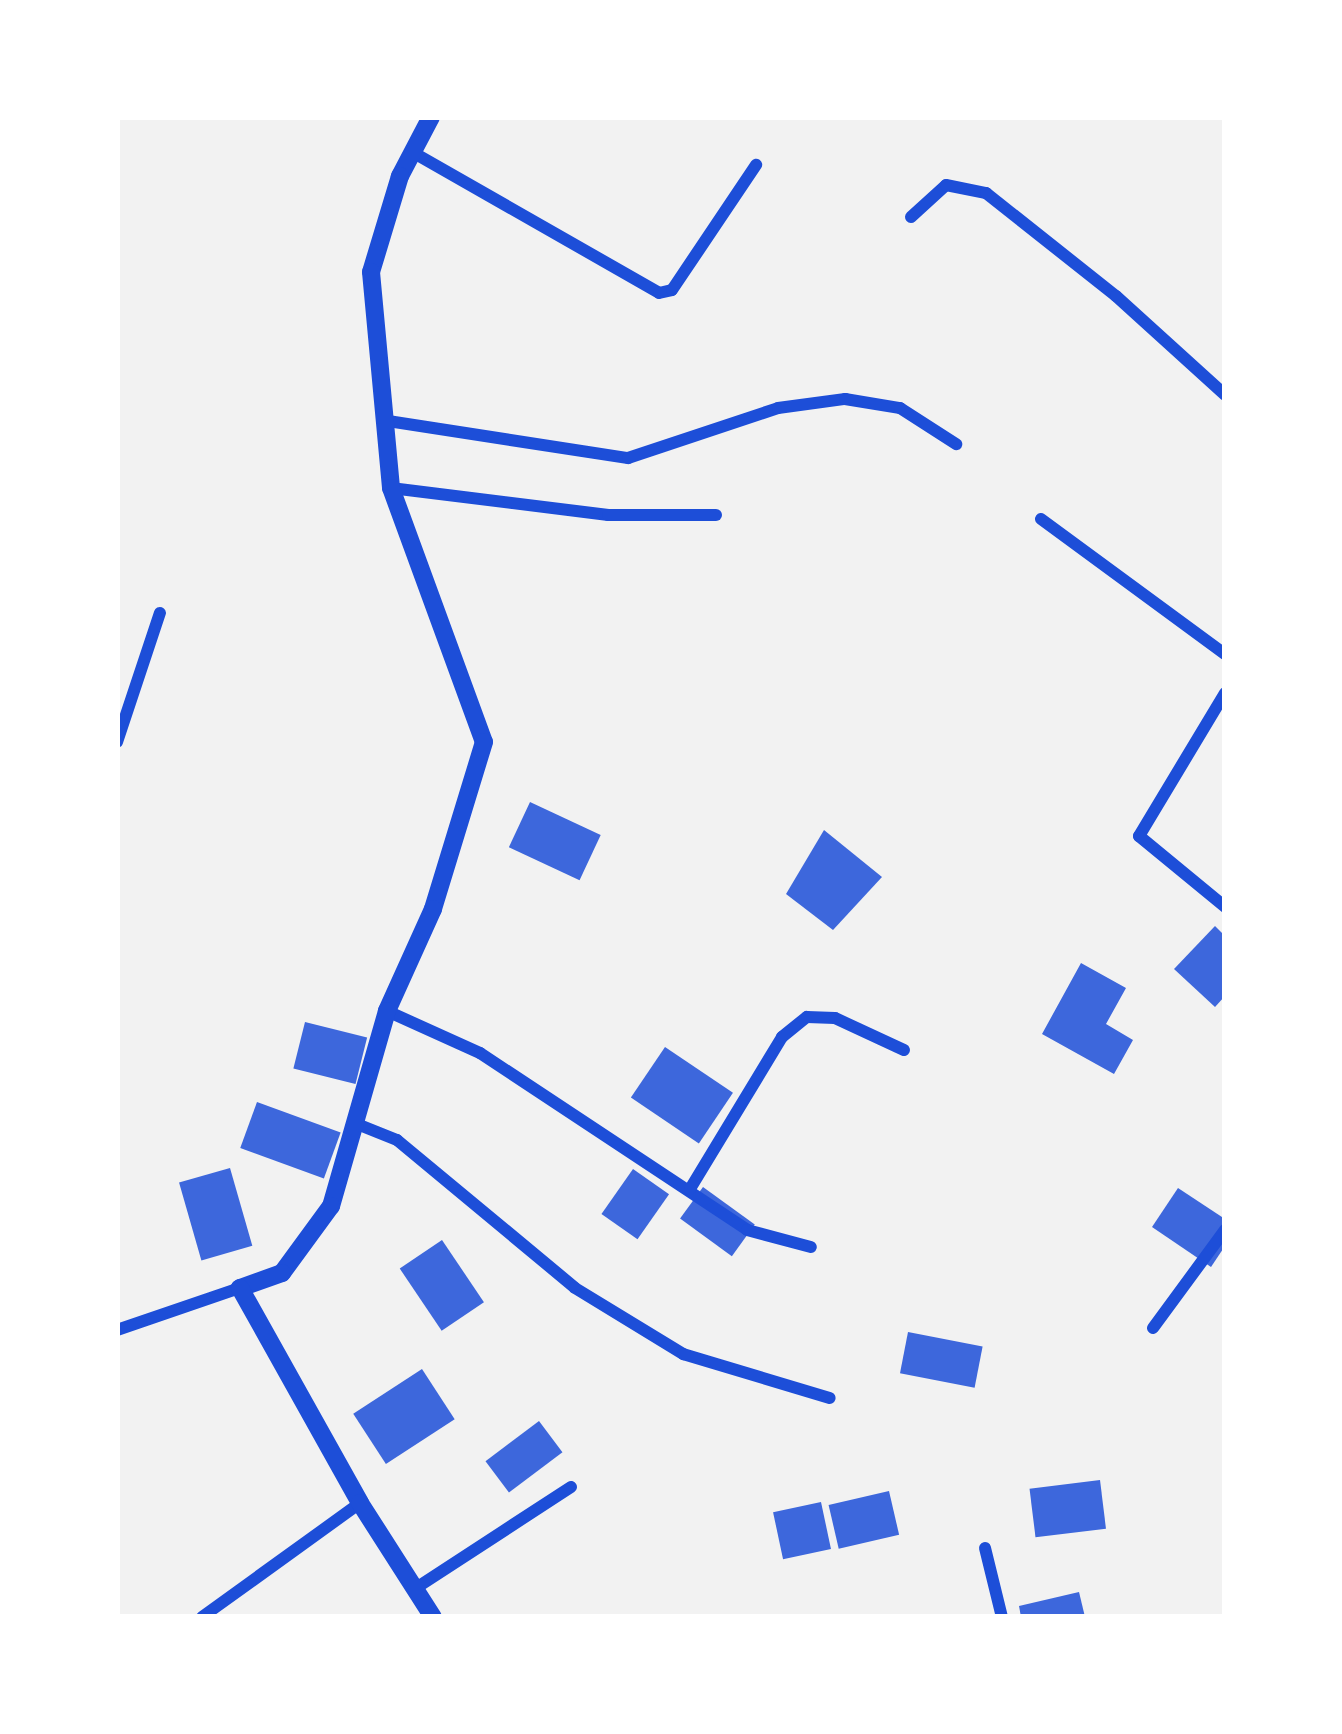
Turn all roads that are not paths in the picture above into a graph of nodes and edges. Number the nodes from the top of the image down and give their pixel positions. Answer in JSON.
{"nodes":[{"id":1,"x":431,"y":117,"type":"edge"},
{"id":2,"x":414,"y":153,"type":"junction"},
{"id":3,"x":756,"y":165,"type":"dead end"},
{"id":4,"x":911,"y":217,"type":"dead end"},
{"id":5,"x":1225,"y":395,"type":"edge"},
{"id":6,"x":388,"y":421,"type":"junction"},
{"id":7,"x":956,"y":444,"type":"dead end"},
{"id":8,"x":391,"y":488,"type":"junction"},
{"id":9,"x":716,"y":515,"type":"dead end"},
{"id":10,"x":1041,"y":519,"type":"dead end"},
{"id":11,"x":160,"y":613,"type":"dead end"},
{"id":12,"x":1225,"y":654,"type":"edge"},
{"id":13,"x":1225,"y":693,"type":"edge"},
{"id":14,"x":117,"y":742,"type":"edge"},
{"id":15,"x":1225,"y":907,"type":"edge"},
{"id":16,"x":387,"y":1011,"type":"junction"},
{"id":17,"x":904,"y":1050,"type":"dead end"},
{"id":18,"x":357,"y":1124,"type":"junction"},
{"id":19,"x":690,"y":1189,"type":"junction"},
{"id":20,"x":1225,"y":1230,"type":"edge"},
{"id":21,"x":811,"y":1247,"type":"dead end"},
{"id":22,"x":241,"y":1288,"type":"junction"},
{"id":23,"x":1153,"y":1328,"type":"dead end"},
{"id":24,"x":117,"y":1330,"type":"edge"},
{"id":25,"x":830,"y":1398,"type":"dead end"},
{"id":26,"x":571,"y":1487,"type":"dead end"},
{"id":27,"x":361,"y":1503,"type":"junction"},
{"id":28,"x":985,"y":1548,"type":"dead end"},
{"id":29,"x":416,"y":1588,"type":"junction"},
{"id":30,"x":202,"y":1617,"type":"edge"},
{"id":31,"x":433,"y":1617,"type":"edge"},
{"id":32,"x":1002,"y":1617,"type":"edge"}],
"edges":[{"from":1,"to":2,"type":"street"},
{"from":2,"to":3,"type":"street"},
{"from":2,"to":6,"type":"street"},
{"from":4,"to":5,"type":"street"},
{"from":6,"to":7,"type":"street"},
{"from":6,"to":8,"type":"street"},
{"from":8,"to":9,"type":"street"},
{"from":8,"to":16,"type":"street"},
{"from":10,"to":12,"type":"street"},
{"from":11,"to":14,"type":"street"},
{"from":13,"to":15,"type":"street"},
{"from":16,"to":18,"type":"street"},
{"from":16,"to":19,"type":"street"},
{"from":17,"to":19,"type":"street"},
{"from":18,"to":22,"type":"street"},
{"from":18,"to":25,"type":"street"},
{"from":19,"to":21,"type":"street"},
{"from":20,"to":23,"type":"street"},
{"from":22,"to":24,"type":"street"},
{"from":22,"to":27,"type":"street"},
{"from":26,"to":29,"type":"street"},
{"from":27,"to":29,"type":"street"},
{"from":27,"to":30,"type":"street"},
{"from":28,"to":32,"type":"street"},
{"from":29,"to":31,"type":"street"}]}
